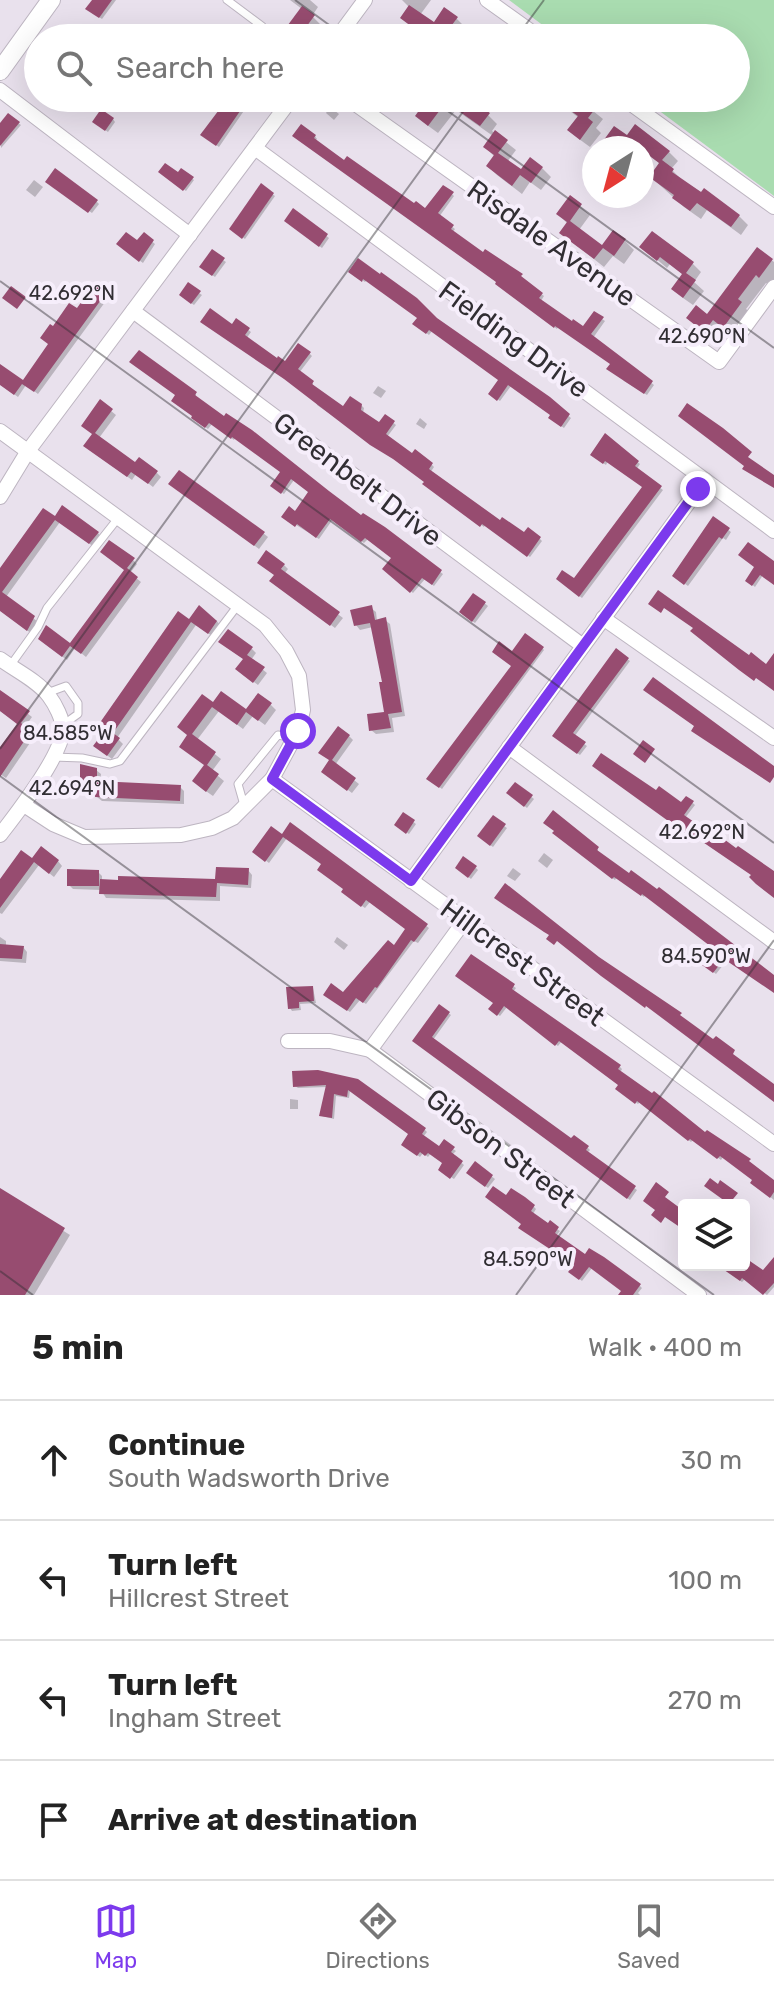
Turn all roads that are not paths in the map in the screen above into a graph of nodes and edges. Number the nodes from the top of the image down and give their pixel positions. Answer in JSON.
{"nodes":[{"id":1,"x":51,"y":0,"type":"edge"},
{"id":2,"x":227,"y":0,"type":"edge"},
{"id":3,"x":487,"y":0,"type":"edge"},
{"id":4,"x":363,"y":1,"type":"edge"},
{"id":5,"x":34,"y":24,"type":"edge"},
{"id":6,"x":259,"y":24,"type":"edge"},
{"id":7,"x":347,"y":24,"type":"edge"},
{"id":8,"x":520,"y":24,"type":"edge"},
{"id":9,"x":24,"y":38,"type":"edge"},
{"id":10,"x":0,"y":71,"type":"edge"},
{"id":11,"x":0,"y":90,"type":"edge"},
{"id":12,"x":24,"y":108,"type":"edge"},
{"id":13,"x":29,"y":112,"type":"edge"},
{"id":14,"x":282,"y":112,"type":"edge"},
{"id":15,"x":367,"y":112,"type":"edge"},
{"id":16,"x":642,"y":112,"type":"edge"},
{"id":17,"x":255,"y":148,"type":"junction"},
{"id":18,"x":774,"y":207,"type":"edge"},
{"id":19,"x":190,"y":235,"type":"junction"},
{"id":20,"x":774,"y":287,"type":"edge"},
{"id":21,"x":133,"y":311,"type":"junction"},
{"id":22,"x":0,"y":431,"type":"edge"},
{"id":23,"x":28,"y":451,"type":"junction"},
{"id":24,"x":705,"y":480,"type":"junction"},
{"id":25,"x":0,"y":497,"type":"edge"},
{"id":26,"x":119,"y":517,"type":"junction"},
{"id":27,"x":774,"y":531,"type":"edge"},
{"id":28,"x":238,"y":605,"type":"junction"},
{"id":29,"x":603,"y":618,"type":"junction"},
{"id":30,"x":583,"y":646,"type":"junction"},
{"id":31,"x":5,"y":662,"type":"edge"},
{"id":32,"x":47,"y":693,"type":"junction"},
{"id":33,"x":62,"y":725,"type":"junction"},
{"id":34,"x":294,"y":738,"type":"junction"},
{"id":35,"x":774,"y":738,"type":"edge"},
{"id":36,"x":509,"y":747,"type":"junction"},
{"id":37,"x":53,"y":757,"type":"junction"},
{"id":38,"x":272,"y":779,"type":"junction"},
{"id":39,"x":24,"y":805,"type":"junction"},
{"id":40,"x":244,"y":807,"type":"junction"},
{"id":41,"x":0,"y":835,"type":"edge"},
{"id":42,"x":411,"y":881,"type":"junction"},
{"id":43,"x":465,"y":920,"type":"junction"},
{"id":44,"x":774,"y":942,"type":"edge"},
{"id":45,"x":288,"y":1041,"type":"dead end"},
{"id":46,"x":370,"y":1050,"type":"junction"},
{"id":47,"x":774,"y":1144,"type":"edge"},
{"id":48,"x":699,"y":1295,"type":"edge"}],
"edges":[{"from":1,"to":5,"type":"street"},
{"from":2,"to":6,"type":"lane"},
{"from":3,"to":8,"type":"street"},
{"from":4,"to":7,"type":"street"},
{"from":9,"to":10,"type":"street"},
{"from":11,"to":12,"type":"street"},
{"from":13,"to":19,"type":"street"},
{"from":14,"to":17,"type":"street"},
{"from":15,"to":20,"type":"street","name":"Risdale Avenue"},
{"from":16,"to":18,"type":"street"},
{"from":17,"to":19,"type":"street"},
{"from":17,"to":24,"type":"street","name":"Fielding Drive"},
{"from":19,"to":21,"type":"street"},
{"from":21,"to":23,"type":"street"},
{"from":21,"to":30,"type":"street","name":"Greenbelt Drive"},
{"from":22,"to":23,"type":"street"},
{"from":23,"to":25,"type":"street"},
{"from":23,"to":26,"type":"street"},
{"from":24,"to":27,"type":"street","name":"Fielding Drive"},
{"from":24,"to":29,"type":"street"},
{"from":26,"to":28,"type":"street"},
{"from":26,"to":31,"type":"lane"},
{"from":28,"to":34,"type":"street"},
{"from":28,"to":37,"type":"lane"},
{"from":29,"to":30,"type":"street"},
{"from":29,"to":35,"type":"street"},
{"from":30,"to":36,"type":"street"},
{"from":31,"to":32,"type":"street"},
{"from":32,"to":33,"type":"street"},
{"from":32,"to":33,"type":"lane"},
{"from":33,"to":37,"type":"street"},
{"from":34,"to":38,"type":"street"},
{"from":34,"to":40,"type":"lane"},
{"from":36,"to":42,"type":"street"},
{"from":36,"to":44,"type":"street"},
{"from":37,"to":39,"type":"street"},
{"from":38,"to":40,"type":"street"},
{"from":38,"to":42,"type":"street","name":"Hillcrest Street"},
{"from":39,"to":40,"type":"street"},
{"from":39,"to":41,"type":"street"},
{"from":42,"to":43,"type":"street","name":"Hillcrest Street"},
{"from":43,"to":46,"type":"street"},
{"from":43,"to":47,"type":"street","name":"Hillcrest Street"},
{"from":45,"to":46,"type":"street","name":"Gibson Street"},
{"from":46,"to":48,"type":"street","name":"Gibson Street"}]}
